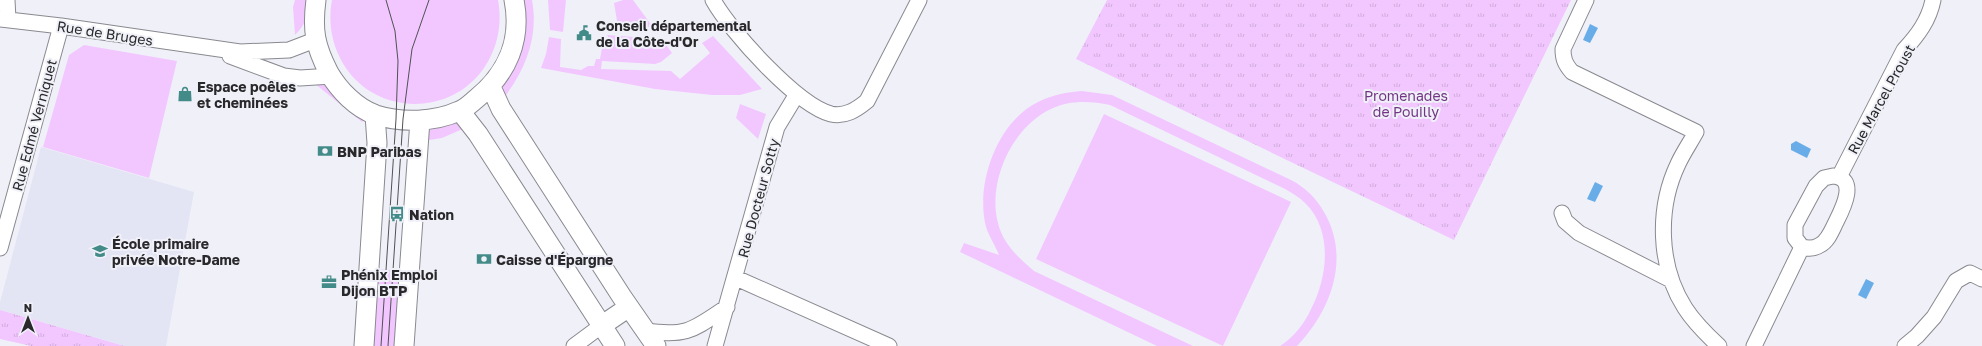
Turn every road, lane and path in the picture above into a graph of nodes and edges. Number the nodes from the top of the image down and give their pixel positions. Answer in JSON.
{"nodes":[{"id":1,"x":7,"y":0,"type":"edge"},
{"id":2,"x":316,"y":0,"type":"edge"},
{"id":3,"x":514,"y":0,"type":"edge"},
{"id":4,"x":713,"y":0,"type":"edge"},
{"id":5,"x":919,"y":0,"type":"edge"},
{"id":6,"x":1586,"y":0,"type":"edge"},
{"id":7,"x":1933,"y":0,"type":"edge"},
{"id":8,"x":4,"y":19,"type":"edge"},
{"id":9,"x":61,"y":26,"type":"junction"},
{"id":10,"x":315,"y":40,"type":"junction"},
{"id":11,"x":211,"y":49,"type":"junction"},
{"id":12,"x":332,"y":76,"type":"junction"},
{"id":13,"x":491,"y":87,"type":"junction"},
{"id":14,"x":797,"y":94,"type":"junction"},
{"id":15,"x":460,"y":111,"type":"junction"},
{"id":16,"x":375,"y":115,"type":"junction"},
{"id":17,"x":420,"y":120,"type":"junction"},
{"id":18,"x":1840,"y":177,"type":"junction"},
{"id":19,"x":1562,"y":213,"type":"dead end"},
{"id":20,"x":1802,"y":247,"type":"junction"},
{"id":21,"x":0,"y":248,"type":"edge"},
{"id":22,"x":1976,"y":276,"type":"edge"},
{"id":23,"x":736,"y":278,"type":"junction"},
{"id":24,"x":1671,"y":280,"type":"junction"},
{"id":25,"x":629,"y":307,"type":"junction"},
{"id":26,"x":727,"y":307,"type":"junction"},
{"id":27,"x":601,"y":326,"type":"junction"},
{"id":28,"x":651,"y":339,"type":"edge"},
{"id":29,"x":364,"y":346,"type":"edge"},
{"id":30,"x":404,"y":346,"type":"edge"},
{"id":31,"x":574,"y":346,"type":"edge"},
{"id":32,"x":615,"y":346,"type":"edge"},
{"id":33,"x":715,"y":346,"type":"edge"},
{"id":34,"x":889,"y":346,"type":"edge"},
{"id":35,"x":1719,"y":346,"type":"edge"},
{"id":36,"x":1754,"y":346,"type":"edge"},
{"id":37,"x":1905,"y":346,"type":"edge"}],
"edges":[{"from":1,"to":8,"type":"street"},
{"from":2,"to":10,"type":"main road"},
{"from":3,"to":13,"type":"main road"},
{"from":4,"to":14,"type":"street"},
{"from":5,"to":14,"type":"street"},
{"from":6,"to":24,"type":"street"},
{"from":7,"to":18,"type":"street","name":"Rue Marcel Proust"},
{"from":8,"to":9,"type":"street","name":"Rue de Bruges"},
{"from":9,"to":11,"type":"street","name":"Rue de Bruges"},
{"from":9,"to":21,"type":"street","name":"Rue Edmé Verniquet"},
{"from":10,"to":11,"type":"street","name":"Rue de Bruges"},
{"from":10,"to":12,"type":"main road"},
{"from":11,"to":12,"type":"street","name":"Rue de Bruges"},
{"from":12,"to":16,"type":"main road"},
{"from":13,"to":15,"type":"main road"},
{"from":13,"to":25,"type":"main road"},
{"from":14,"to":23,"type":"street","name":"Rue Docteur Sotty"},
{"from":15,"to":17,"type":"main road"},
{"from":15,"to":27,"type":"main road"},
{"from":16,"to":17,"type":"main road"},
{"from":16,"to":29,"type":"main road"},
{"from":17,"to":30,"type":"main road"},
{"from":18,"to":20,"type":"street"},
{"from":18,"to":20,"type":"street"},
{"from":19,"to":24,"type":"street"},
{"from":20,"to":36,"type":"street"},
{"from":22,"to":37,"type":"street"},
{"from":23,"to":26,"type":"street","name":"Rue Docteur Sotty"},
{"from":23,"to":34,"type":"street"},
{"from":24,"to":35,"type":"street"},
{"from":25,"to":27,"type":"main road"},
{"from":25,"to":28,"type":"main road"},
{"from":26,"to":28,"type":"street"},
{"from":26,"to":33,"type":"street","name":"Rue Docteur Sotty"},
{"from":27,"to":31,"type":"street"},
{"from":27,"to":32,"type":"main road"}]}
